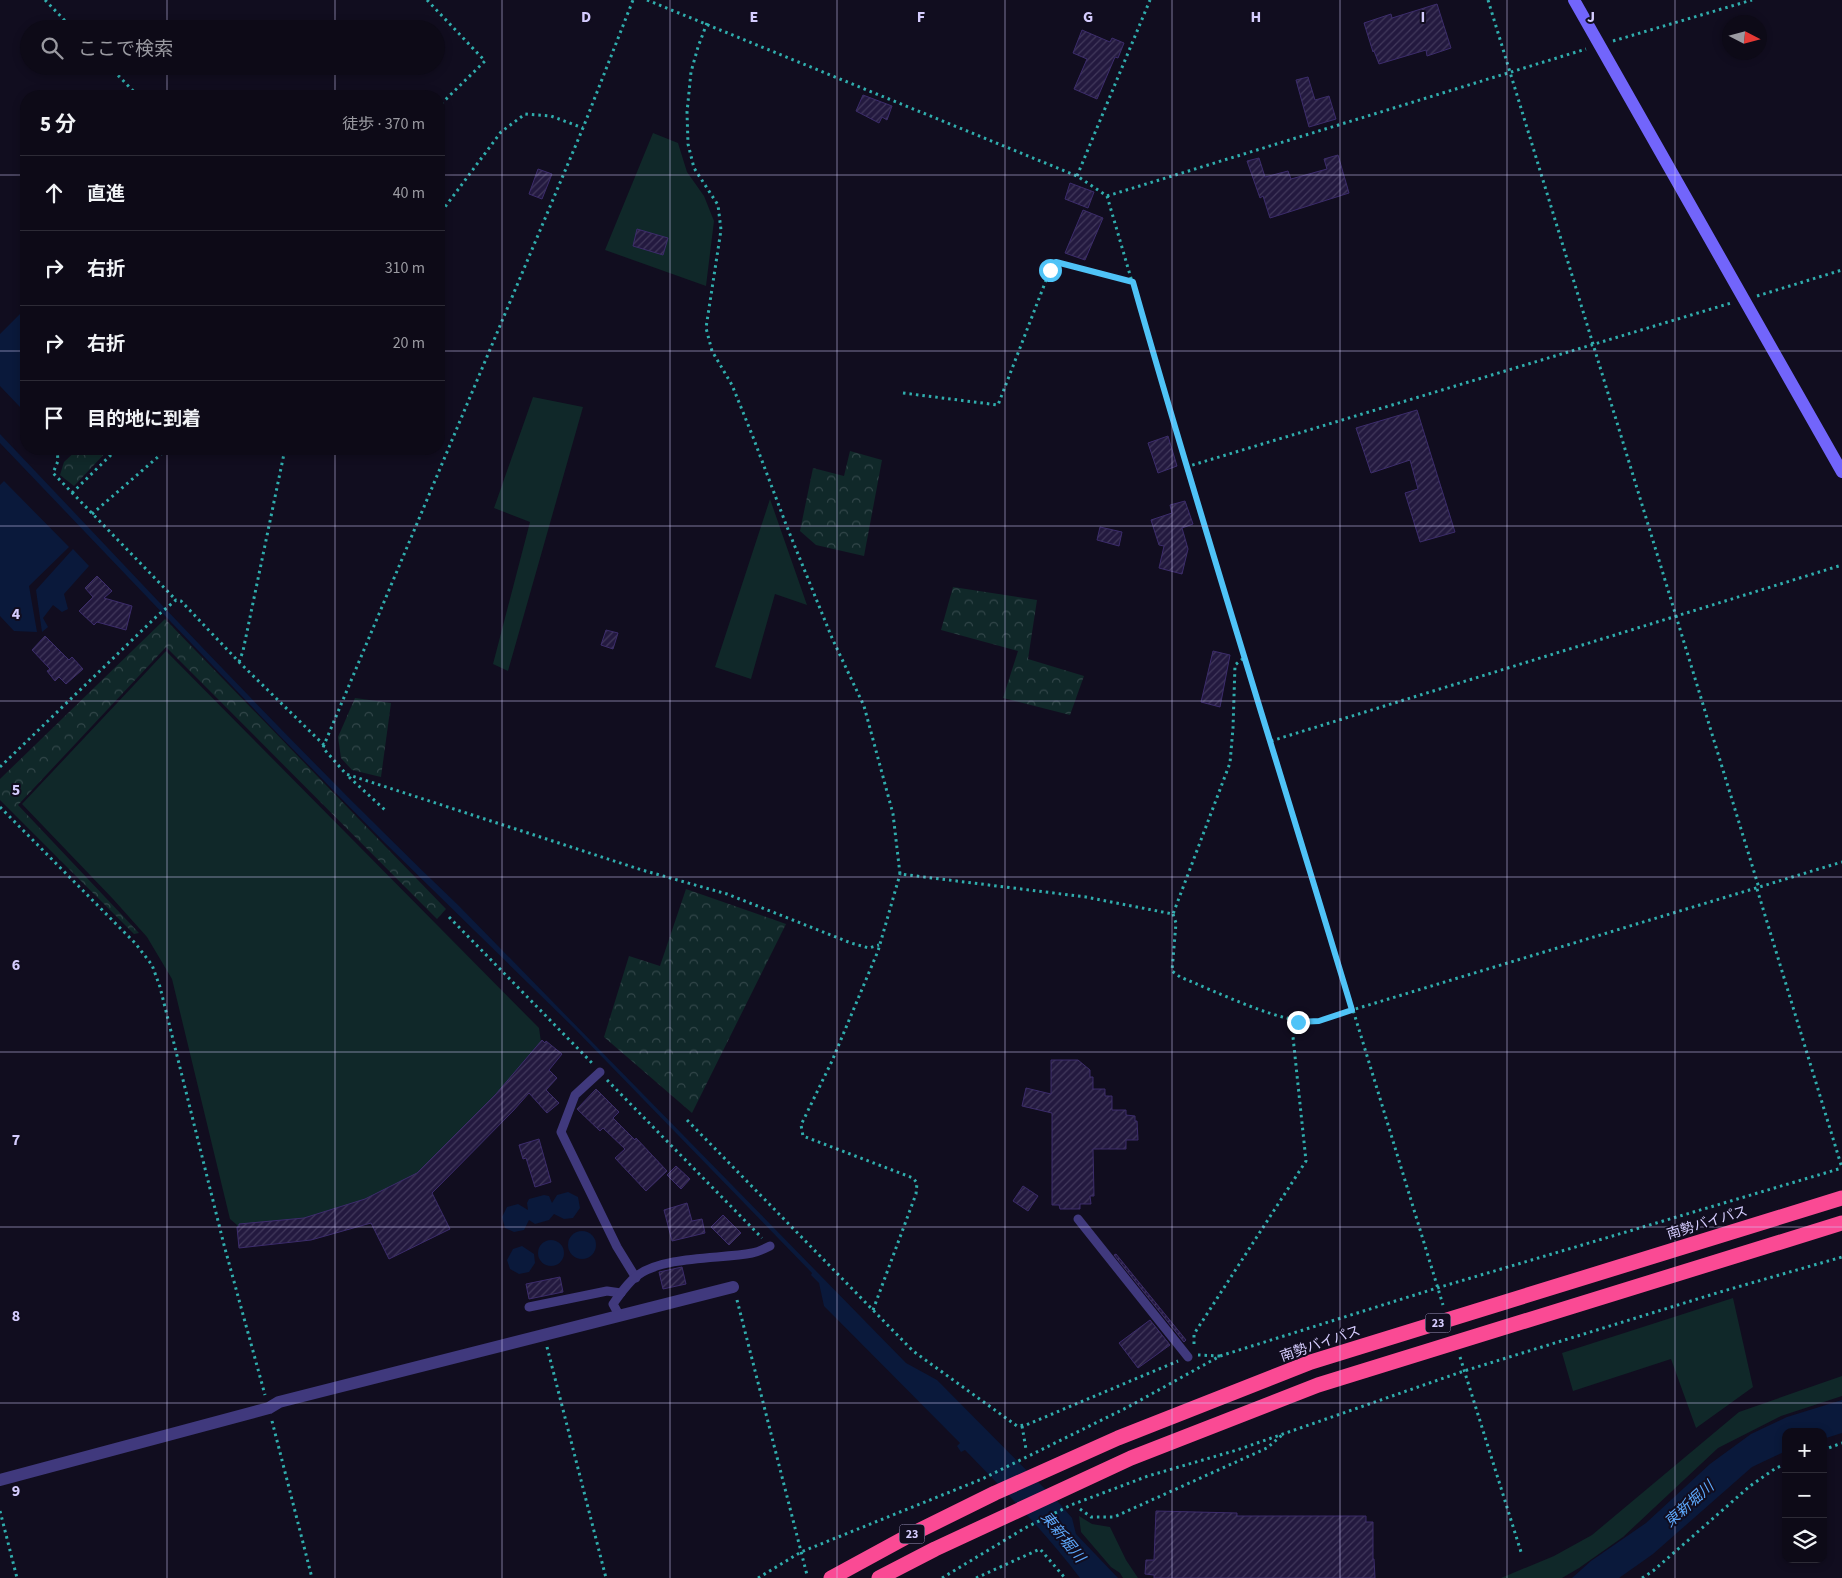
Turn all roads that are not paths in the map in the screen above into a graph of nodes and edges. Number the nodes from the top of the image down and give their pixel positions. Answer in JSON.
{"nodes":[{"id":1,"x":1574,"y":0,"type":"edge"},
{"id":2,"x":1842,"y":472,"type":"edge"},
{"id":3,"x":600,"y":1072,"type":"road end"},
{"id":4,"x":1842,"y":1198,"type":"edge"},
{"id":5,"x":1078,"y":1219,"type":"dead end"},
{"id":6,"x":1842,"y":1223,"type":"edge"},
{"id":7,"x":770,"y":1246,"type":"road end"},
{"id":8,"x":636,"y":1278,"type":"junction"},
{"id":9,"x":733,"y":1287,"type":"road end"},
{"id":10,"x":621,"y":1293,"type":"junction"},
{"id":11,"x":529,"y":1307,"type":"dead end"},
{"id":12,"x":619,"y":1315,"type":"junction"},
{"id":13,"x":1190,"y":1356,"type":"road end"},
{"id":14,"x":0,"y":1480,"type":"edge"},
{"id":15,"x":831,"y":1578,"type":"edge"},
{"id":16,"x":879,"y":1578,"type":"edge"}],
"edges":[{"from":1,"to":2,"type":"street"},
{"from":3,"to":8,"type":"lane"},
{"from":4,"to":15,"type":"highway","name":"南勢バイパス","number":"23"},
{"from":5,"to":13,"type":"lane"},
{"from":6,"to":16,"type":"highway","number":"23"},
{"from":7,"to":8,"type":"lane"},
{"from":8,"to":10,"type":"lane"},
{"from":9,"to":12,"type":"street"},
{"from":10,"to":11,"type":"lane"},
{"from":10,"to":12,"type":"lane"},
{"from":12,"to":14,"type":"street"}]}
